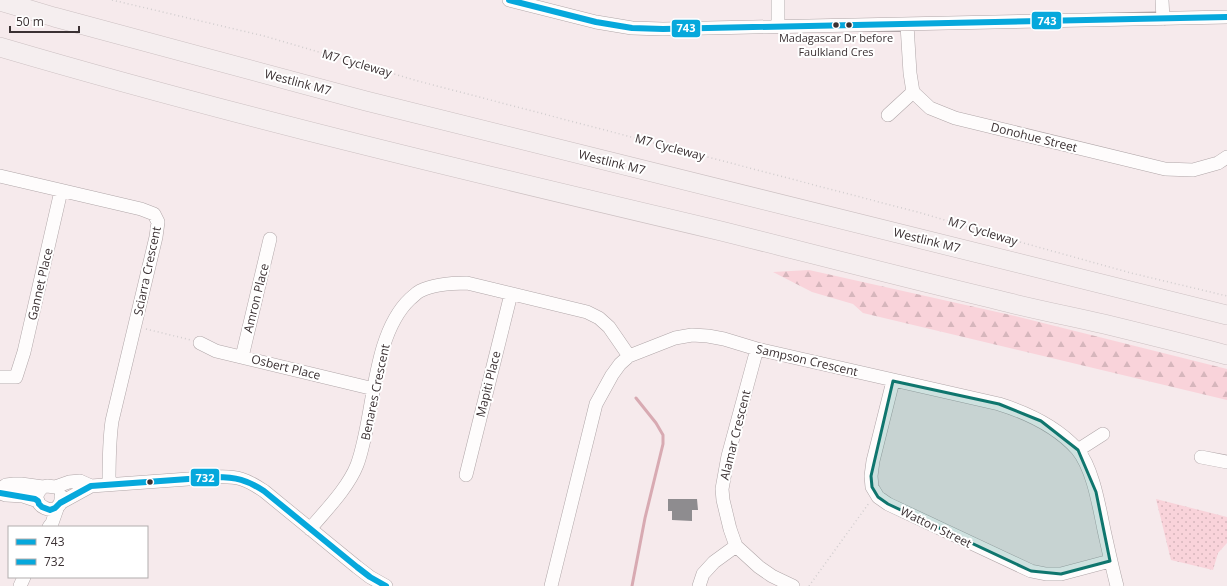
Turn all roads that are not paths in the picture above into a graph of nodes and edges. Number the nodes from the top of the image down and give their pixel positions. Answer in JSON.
{"nodes":[{"id":1,"x":33,"y":0,"type":"edge"},
{"id":2,"x":509,"y":0,"type":"edge"},
{"id":3,"x":778,"y":0,"type":"edge"},
{"id":4,"x":1162,"y":0,"type":"edge"},
{"id":5,"x":0,"y":1,"type":"edge"},
{"id":6,"x":54,"y":17,"type":"junction"},
{"id":7,"x":1227,"y":17,"type":"edge"},
{"id":8,"x":1162,"y":18,"type":"junction"},
{"id":9,"x":907,"y":25,"type":"junction"},
{"id":10,"x":778,"y":26,"type":"junction"},
{"id":11,"x":0,"y":47,"type":"edge"},
{"id":12,"x":0,"y":60,"type":"edge"},
{"id":13,"x":913,"y":92,"type":"junction"},
{"id":14,"x":200,"y":104,"type":"junction"},
{"id":15,"x":888,"y":115,"type":"dead end"},
{"id":16,"x":1227,"y":157,"type":"edge"},
{"id":17,"x":0,"y":176,"type":"edge"},
{"id":18,"x":61,"y":191,"type":"junction"},
{"id":19,"x":270,"y":239,"type":"dead end"},
{"id":20,"x":511,"y":294,"type":"junction"},
{"id":21,"x":1227,"y":315,"type":"edge"},
{"id":22,"x":200,"y":343,"type":"road end"},
{"id":23,"x":758,"y":349,"type":"junction"},
{"id":24,"x":1227,"y":355,"type":"edge"},
{"id":25,"x":242,"y":356,"type":"junction"},
{"id":26,"x":629,"y":356,"type":"junction"},
{"id":27,"x":0,"y":377,"type":"edge"},
{"id":28,"x":893,"y":381,"type":"junction"},
{"id":29,"x":374,"y":389,"type":"junction"},
{"id":30,"x":1103,"y":434,"type":"dead end"},
{"id":31,"x":1078,"y":450,"type":"junction"},
{"id":32,"x":1201,"y":457,"type":"dead end"},
{"id":33,"x":1227,"y":462,"type":"edge"},
{"id":34,"x":466,"y":475,"type":"dead end"},
{"id":35,"x":109,"y":484,"type":"junction"},
{"id":36,"x":91,"y":486,"type":"junction"},
{"id":37,"x":49,"y":487,"type":"junction"},
{"id":38,"x":0,"y":489,"type":"edge"},
{"id":39,"x":0,"y":493,"type":"edge"},
{"id":40,"x":40,"y":504,"type":"junction"},
{"id":41,"x":59,"y":504,"type":"junction"},
{"id":42,"x":42,"y":526,"type":"edge"},
{"id":43,"x":50,"y":526,"type":"edge"},
{"id":44,"x":310,"y":529,"type":"junction"},
{"id":45,"x":736,"y":546,"type":"junction"},
{"id":46,"x":1110,"y":561,"type":"junction"},
{"id":47,"x":383,"y":585,"type":"edge"},
{"id":48,"x":551,"y":586,"type":"edge"},
{"id":49,"x":699,"y":586,"type":"edge"},
{"id":50,"x":793,"y":586,"type":"edge"},
{"id":51,"x":1117,"y":586,"type":"edge"}],
"edges":[{"from":1,"to":6,"type":"highway"},
{"from":2,"to":10,"type":"street"},
{"from":3,"to":10,"type":"street"},
{"from":4,"to":8,"type":"street"},
{"from":5,"to":6,"type":"highway","name":"Westlink M7"},
{"from":6,"to":21,"type":"highway","name":"Westlink M7"},
{"from":7,"to":8,"type":"street"},
{"from":8,"to":9,"type":"street"},
{"from":9,"to":10,"type":"street"},
{"from":9,"to":13,"type":"street"},
{"from":11,"to":14,"type":"highway"},
{"from":12,"to":14,"type":"highway"},
{"from":13,"to":15,"type":"street"},
{"from":13,"to":16,"type":"street","name":"Donohue Street"},
{"from":14,"to":24,"type":"highway"},
{"from":17,"to":18,"type":"street","name":"Sciarra Crescent"},
{"from":18,"to":27,"type":"street","name":"Gannet Place"},
{"from":18,"to":35,"type":"street","name":"Sciarra Crescent"},
{"from":19,"to":25,"type":"street","name":"Amron Place"},
{"from":20,"to":26,"type":"street","name":"Benares Crescent"},
{"from":20,"to":29,"type":"street","name":"Benares Crescent"},
{"from":20,"to":34,"type":"street","name":"Mapiti Place"},
{"from":22,"to":25,"type":"street","name":"Osbert Place"},
{"from":23,"to":26,"type":"street","name":"Sampson Crescent"},
{"from":23,"to":28,"type":"street","name":"Sampson Crescent"},
{"from":23,"to":45,"type":"street","name":"Alamar Crescent"},
{"from":25,"to":29,"type":"street","name":"Osbert Place"},
{"from":26,"to":48,"type":"street","name":"Sampson Crescent"},
{"from":28,"to":31,"type":"street","name":"Sampson Crescent"},
{"from":28,"to":46,"type":"street","name":"Watton Street"},
{"from":29,"to":44,"type":"street","name":"Benares Crescent"},
{"from":30,"to":31,"type":"street"},
{"from":31,"to":46,"type":"street","name":"Sampson Crescent"},
{"from":32,"to":33,"type":"street"},
{"from":35,"to":36,"type":"street"},
{"from":35,"to":44,"type":"street"},
{"from":36,"to":37,"type":"street"},
{"from":36,"to":41,"type":"street"},
{"from":37,"to":38,"type":"street"},
{"from":37,"to":40,"type":"street"},
{"from":37,"to":41,"type":"street"},
{"from":39,"to":40,"type":"street"},
{"from":40,"to":41,"type":"street"},
{"from":40,"to":42,"type":"street"},
{"from":41,"to":43,"type":"street"},
{"from":44,"to":47,"type":"street"},
{"from":45,"to":49,"type":"street"},
{"from":45,"to":50,"type":"street","name":"Alamar Crescent"},
{"from":46,"to":51,"type":"street","name":"Sampson Crescent"}]}
